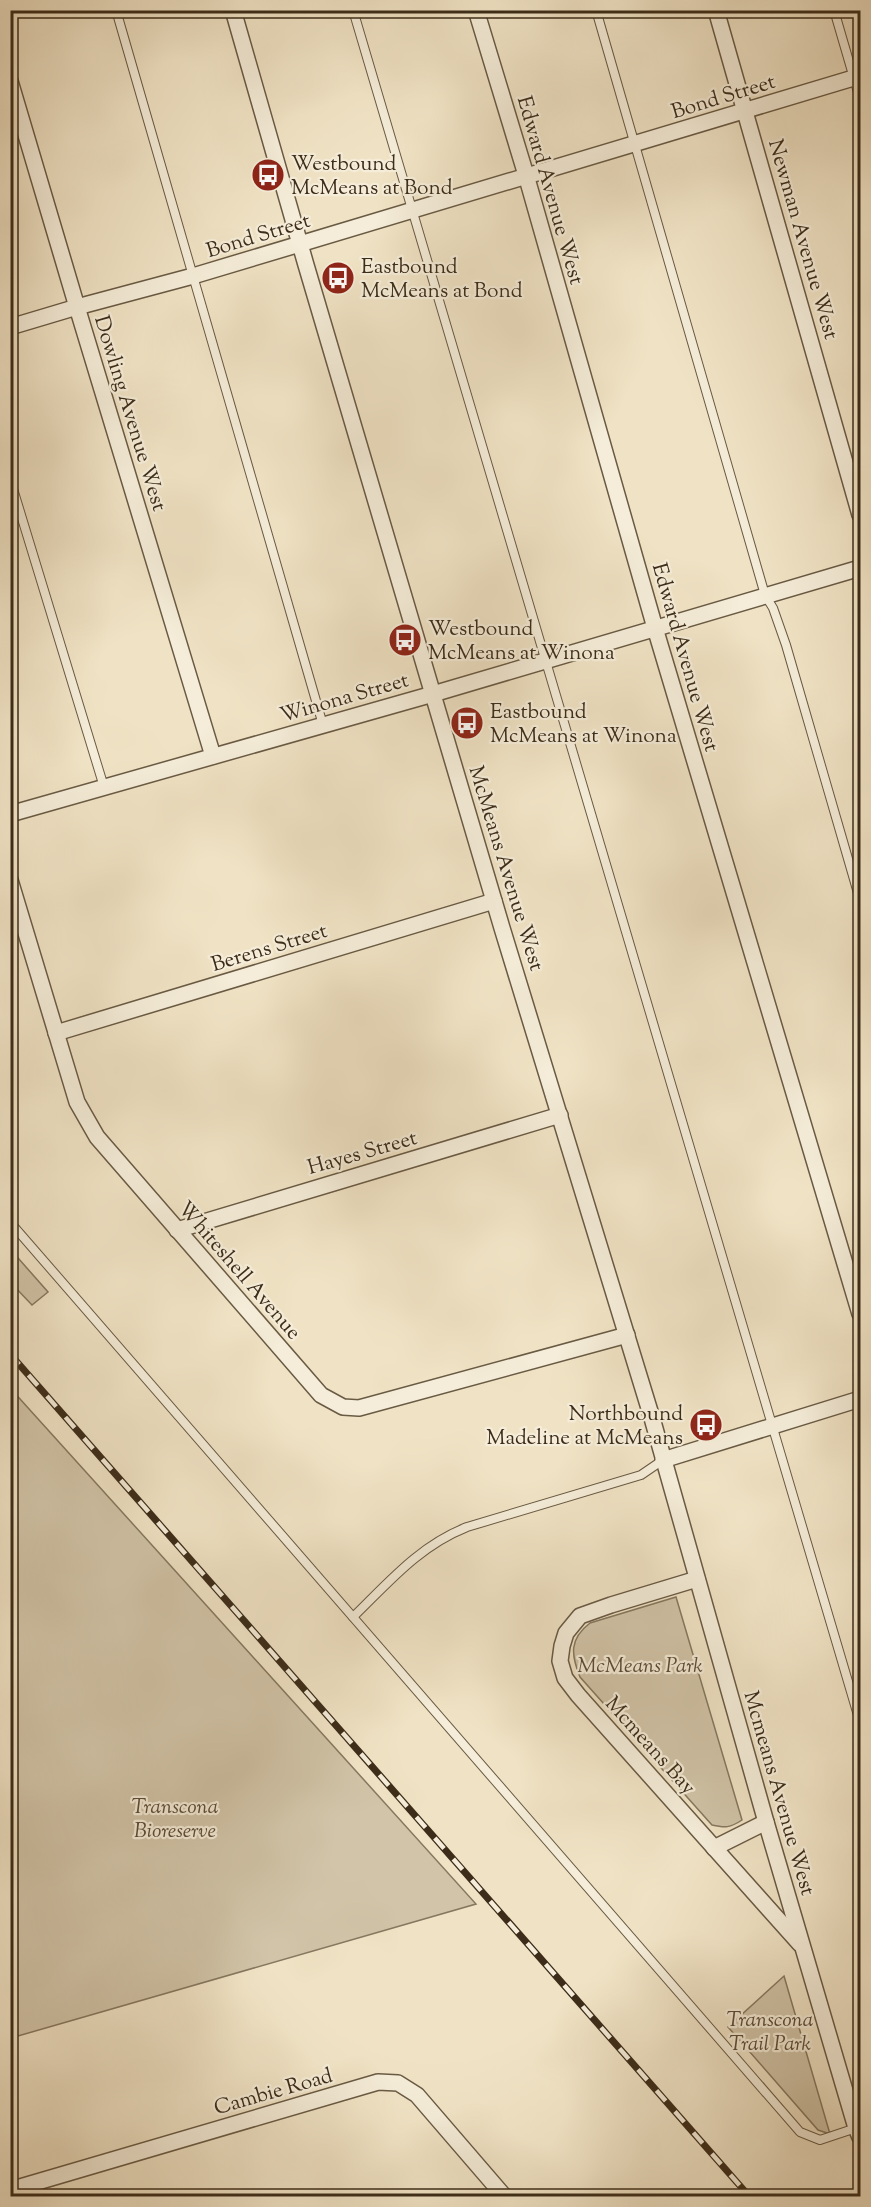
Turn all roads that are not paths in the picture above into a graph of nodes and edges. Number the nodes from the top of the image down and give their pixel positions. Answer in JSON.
{"nodes":[{"id":1,"x":116,"y":10,"type":"edge"},
{"id":2,"x":233,"y":10,"type":"edge"},
{"id":3,"x":353,"y":10,"type":"edge"},
{"id":4,"x":476,"y":10,"type":"edge"},
{"id":5,"x":596,"y":10,"type":"edge"},
{"id":6,"x":716,"y":10,"type":"edge"},
{"id":7,"x":834,"y":10,"type":"edge"},
{"id":8,"x":857,"y":77,"type":"edge"},
{"id":9,"x":10,"y":81,"type":"edge"},
{"id":10,"x":861,"y":99,"type":"edge"},
{"id":11,"x":746,"y":112,"type":"junction"},
{"id":12,"x":635,"y":144,"type":"junction"},
{"id":13,"x":526,"y":175,"type":"junction"},
{"id":14,"x":411,"y":211,"type":"junction"},
{"id":15,"x":300,"y":244,"type":"junction"},
{"id":16,"x":193,"y":276,"type":"junction"},
{"id":17,"x":77,"y":307,"type":"junction"},
{"id":18,"x":10,"y":327,"type":"edge"},
{"id":19,"x":10,"y":479,"type":"edge"},
{"id":20,"x":861,"y":515,"type":"edge"},
{"id":21,"x":861,"y":568,"type":"edge"},
{"id":22,"x":765,"y":595,"type":"junction"},
{"id":23,"x":655,"y":628,"type":"junction"},
{"id":24,"x":546,"y":661,"type":"junction"},
{"id":25,"x":433,"y":694,"type":"junction"},
{"id":26,"x":323,"y":725,"type":"junction"},
{"id":27,"x":213,"y":756,"type":"junction"},
{"id":28,"x":104,"y":787,"type":"junction"},
{"id":29,"x":10,"y":814,"type":"edge"},
{"id":30,"x":10,"y":880,"type":"edge"},
{"id":31,"x":861,"y":900,"type":"edge"},
{"id":32,"x":494,"y":901,"type":"junction"},
{"id":33,"x":56,"y":1033,"type":"junction"},
{"id":34,"x":560,"y":1115,"type":"junction"},
{"id":35,"x":10,"y":1222,"type":"edge"},
{"id":36,"x":177,"y":1230,"type":"junction"},
{"id":37,"x":861,"y":1314,"type":"edge"},
{"id":38,"x":627,"y":1335,"type":"junction"},
{"id":39,"x":861,"y":1399,"type":"edge"},
{"id":40,"x":774,"y":1425,"type":"junction"},
{"id":41,"x":663,"y":1460,"type":"junction"},
{"id":42,"x":697,"y":1579,"type":"junction"},
{"id":43,"x":353,"y":1617,"type":"junction"},
{"id":44,"x":861,"y":1722,"type":"edge"},
{"id":45,"x":766,"y":1822,"type":"junction"},
{"id":46,"x":714,"y":1848,"type":"junction"},
{"id":47,"x":804,"y":1948,"type":"junction"},
{"id":48,"x":858,"y":2132,"type":"edge"},
{"id":49,"x":10,"y":2190,"type":"edge"},
{"id":50,"x":37,"y":2190,"type":"edge"},
{"id":51,"x":504,"y":2196,"type":"edge"}],
"edges":[{"from":1,"to":16,"type":"lane"},
{"from":2,"to":15,"type":"street","name":"McMeans Avenue West"},
{"from":3,"to":14,"type":"lane"},
{"from":4,"to":13,"type":"street","name":"Edward Avenue West"},
{"from":5,"to":12,"type":"lane"},
{"from":6,"to":11,"type":"street","name":"Newman Avenue West"},
{"from":7,"to":8,"type":"lane"},
{"from":8,"to":10,"type":"lane"},
{"from":8,"to":11,"type":"street","name":"Bond Street"},
{"from":9,"to":17,"type":"street","name":"Dowling Avenue West"},
{"from":11,"to":12,"type":"street","name":"Bond Street"},
{"from":11,"to":20,"type":"street","name":"Newman Avenue West"},
{"from":12,"to":13,"type":"street","name":"Bond Street"},
{"from":12,"to":22,"type":"lane"},
{"from":13,"to":14,"type":"street","name":"Bond Street"},
{"from":13,"to":23,"type":"street","name":"Edward Avenue West"},
{"from":14,"to":15,"type":"street","name":"Bond Street"},
{"from":14,"to":24,"type":"lane"},
{"from":15,"to":16,"type":"street","name":"Bond Street"},
{"from":15,"to":25,"type":"street","name":"McMeans Avenue West"},
{"from":16,"to":17,"type":"street","name":"Bond Street"},
{"from":16,"to":26,"type":"lane"},
{"from":17,"to":18,"type":"street","name":"Bond Street"},
{"from":17,"to":27,"type":"street","name":"Dowling Avenue West"},
{"from":19,"to":28,"type":"lane"},
{"from":21,"to":22,"type":"street","name":"Winona Street"},
{"from":22,"to":23,"type":"street","name":"Winona Street"},
{"from":22,"to":31,"type":"lane"},
{"from":23,"to":24,"type":"street","name":"Winona Street"},
{"from":23,"to":37,"type":"street","name":"Edward Avenue West"},
{"from":24,"to":25,"type":"street","name":"Winona Street"},
{"from":24,"to":40,"type":"lane"},
{"from":25,"to":26,"type":"street","name":"Winona Street"},
{"from":25,"to":32,"type":"street","name":"McMeans Avenue West"},
{"from":26,"to":27,"type":"street","name":"Winona Street"},
{"from":27,"to":28,"type":"street","name":"Winona Street"},
{"from":28,"to":29,"type":"street","name":"Winona Street"},
{"from":30,"to":33,"type":"street","name":"Whiteshell Avenue"},
{"from":32,"to":33,"type":"street","name":"Berens Street"},
{"from":32,"to":34,"type":"street","name":"McMeans Avenue West"},
{"from":33,"to":36,"type":"street","name":"Whiteshell Avenue"},
{"from":34,"to":36,"type":"street","name":"Hayes Street"},
{"from":34,"to":38,"type":"street","name":"McMeans Avenue West"},
{"from":35,"to":43,"type":"lane"},
{"from":36,"to":38,"type":"street","name":"Whiteshell Avenue"},
{"from":38,"to":41,"type":"street","name":"McMeans Avenue West"},
{"from":39,"to":40,"type":"street"},
{"from":40,"to":41,"type":"street"},
{"from":40,"to":44,"type":"lane"},
{"from":41,"to":42,"type":"street","name":"Mcmeans Avenue West"},
{"from":41,"to":43,"type":"lane"},
{"from":42,"to":45,"type":"street","name":"Mcmeans Avenue West"},
{"from":42,"to":46,"type":"street","name":"Mcmeans Bay"},
{"from":43,"to":48,"type":"lane"},
{"from":45,"to":46,"type":"street"},
{"from":45,"to":47,"type":"street","name":"Mcmeans Avenue West"},
{"from":46,"to":47,"type":"street","name":"Mcmeans Bay"},
{"from":47,"to":48,"type":"street","name":"Mcmeans Avenue West"},
{"from":49,"to":50,"type":"street","name":"Cambie Road"},
{"from":50,"to":51,"type":"street","name":"Cambie Road"}]}
